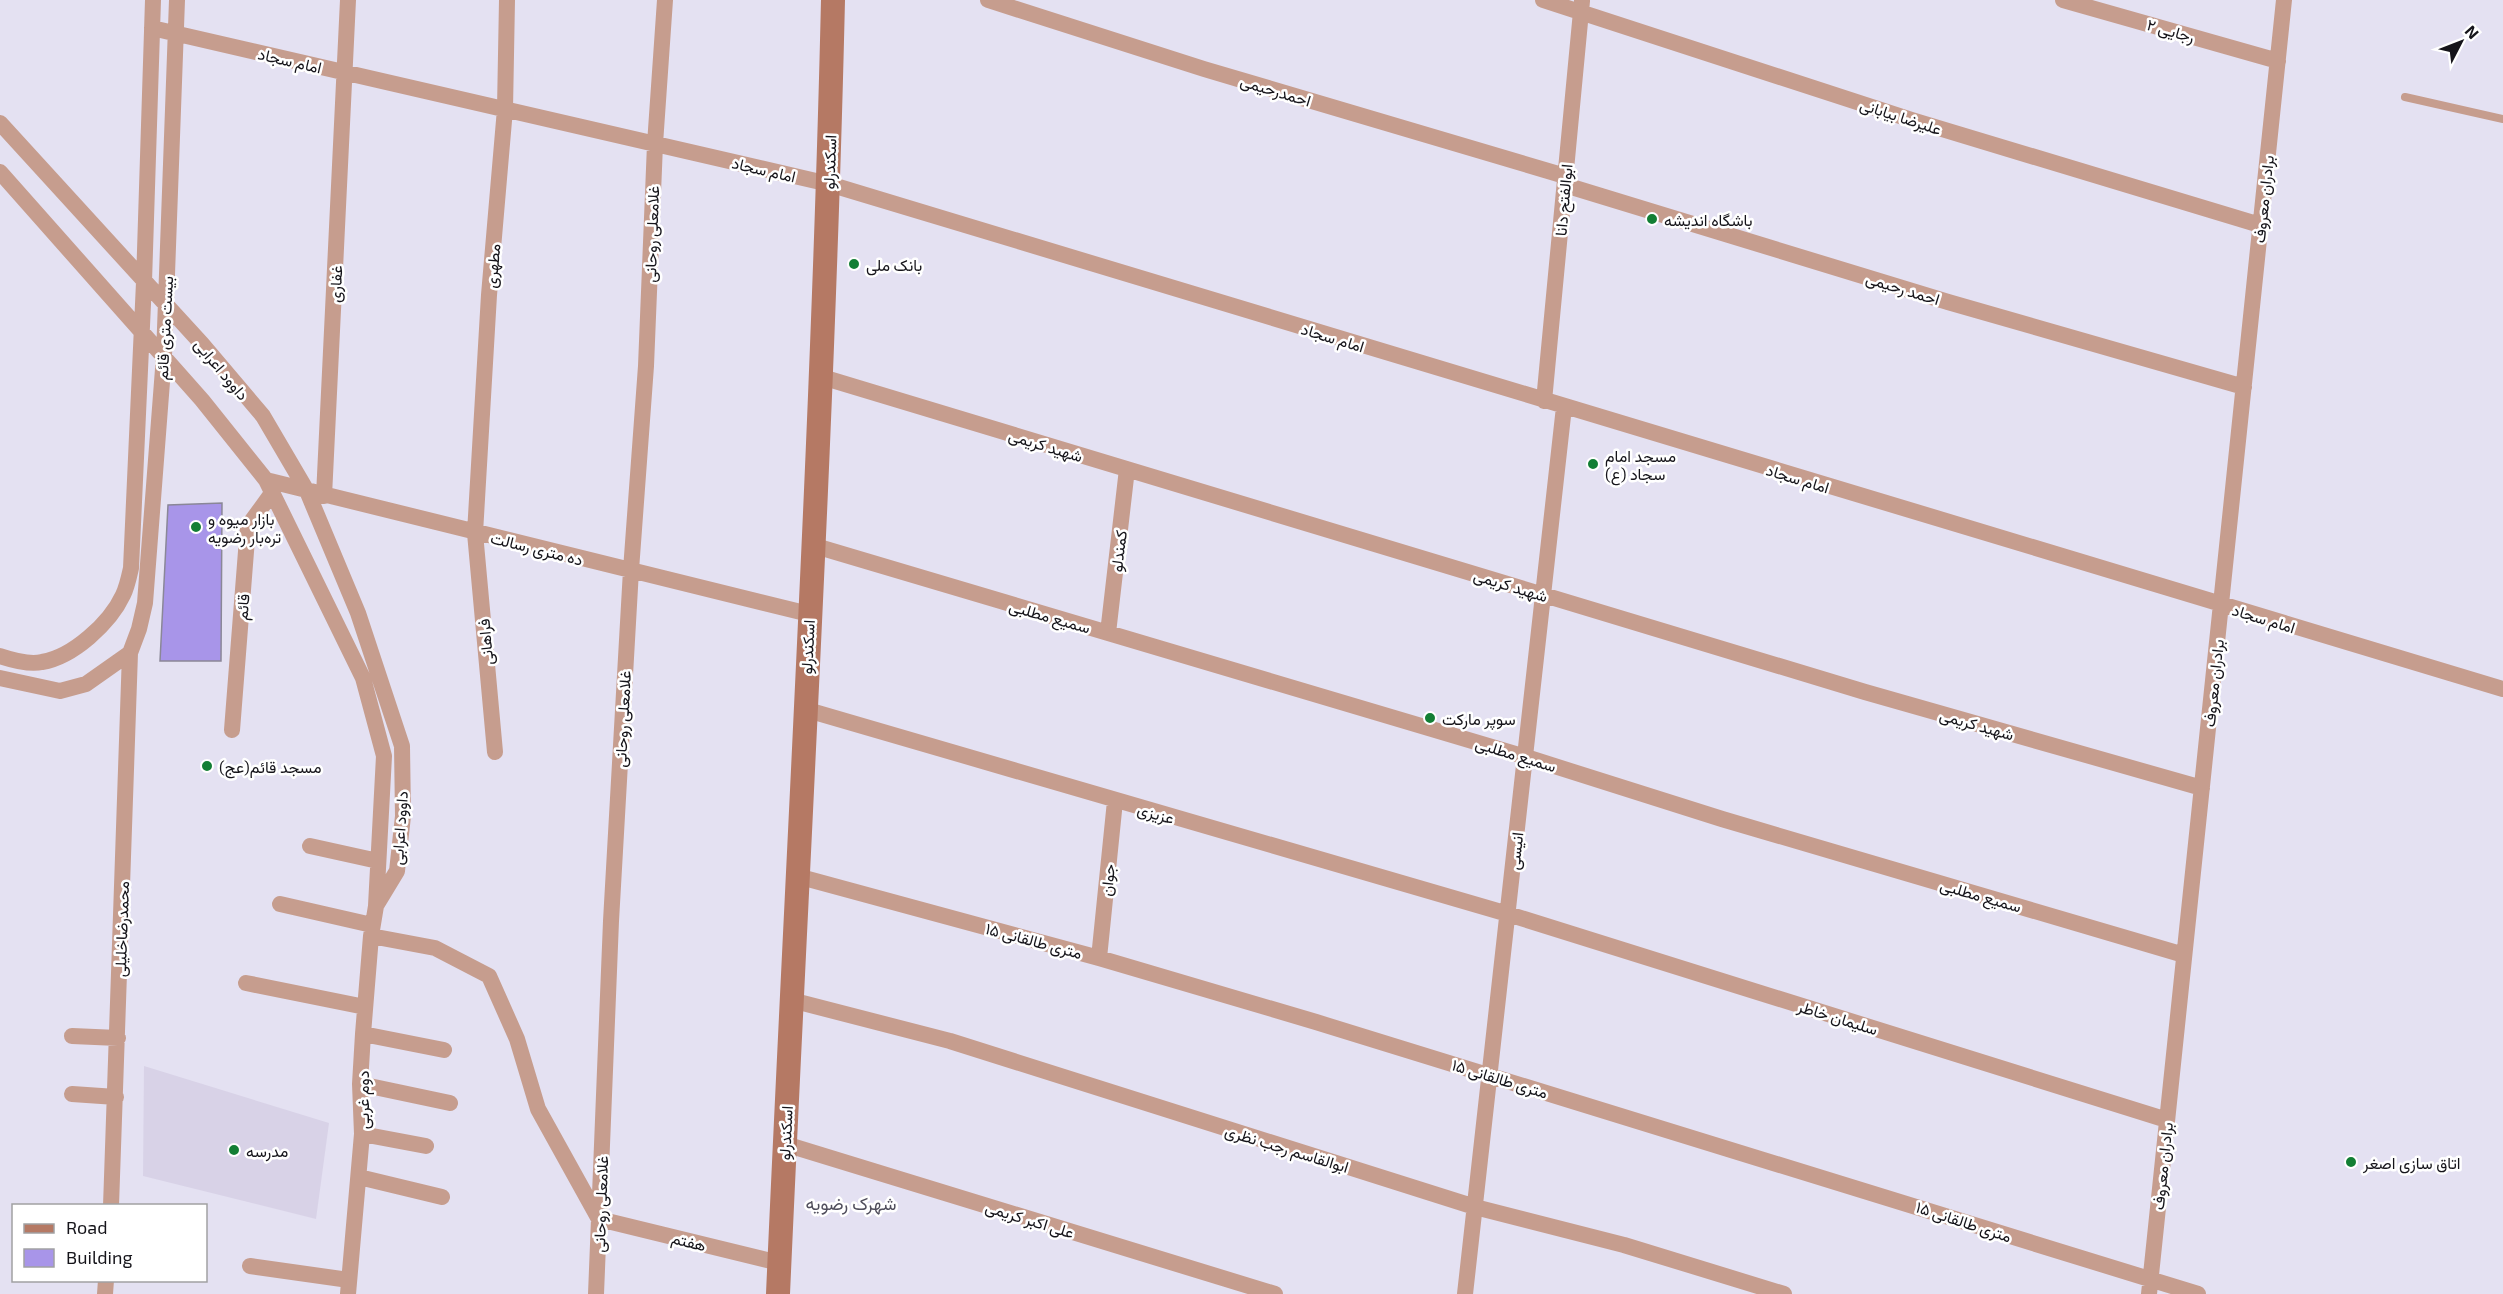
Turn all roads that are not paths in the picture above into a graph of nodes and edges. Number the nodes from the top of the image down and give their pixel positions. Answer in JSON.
{"nodes":[{"id":1,"x":153,"y":0,"type":"edge"},
{"id":2,"x":177,"y":0,"type":"edge"},
{"id":3,"x":348,"y":0,"type":"edge"},
{"id":4,"x":507,"y":0,"type":"edge"},
{"id":5,"x":665,"y":0,"type":"edge"},
{"id":6,"x":833,"y":0,"type":"edge"},
{"id":7,"x":988,"y":0,"type":"edge"},
{"id":8,"x":1543,"y":0,"type":"edge"},
{"id":9,"x":2064,"y":0,"type":"edge"},
{"id":10,"x":2284,"y":0,"type":"edge"},
{"id":11,"x":1582,"y":6,"type":"edge"},
{"id":12,"x":152,"y":28,"type":"junction"},
{"id":13,"x":176,"y":33,"type":"junction"},
{"id":14,"x":2278,"y":61,"type":"junction"},
{"id":15,"x":346,"y":73,"type":"junction"},
{"id":16,"x":2405,"y":97,"type":"dead end"},
{"id":17,"x":505,"y":109,"type":"junction"},
{"id":18,"x":2503,"y":119,"type":"edge"},
{"id":19,"x":0,"y":123,"type":"edge"},
{"id":20,"x":655,"y":144,"type":"junction"},
{"id":21,"x":0,"y":172,"type":"edge"},
{"id":22,"x":1565,"y":180,"type":"junction"},
{"id":23,"x":829,"y":184,"type":"junction"},
{"id":24,"x":2260,"y":225,"type":"junction"},
{"id":25,"x":144,"y":282,"type":"junction"},
{"id":26,"x":166,"y":305,"type":"junction"},
{"id":27,"x":142,"y":333,"type":"junction"},
{"id":28,"x":164,"y":356,"type":"junction"},
{"id":29,"x":822,"y":377,"type":"junction"},
{"id":30,"x":2244,"y":387,"type":"junction"},
{"id":31,"x":1544,"y":401,"type":"junction"},
{"id":32,"x":1564,"y":407,"type":"junction"},
{"id":33,"x":1128,"y":469,"type":"junction"},
{"id":34,"x":269,"y":487,"type":"junction"},
{"id":35,"x":307,"y":491,"type":"junction"},
{"id":36,"x":324,"y":495,"type":"junction"},
{"id":37,"x":476,"y":532,"type":"junction"},
{"id":38,"x":812,"y":545,"type":"junction"},
{"id":39,"x":631,"y":570,"type":"junction"},
{"id":40,"x":1544,"y":595,"type":"junction"},
{"id":41,"x":2221,"y":605,"type":"junction"},
{"id":42,"x":809,"y":614,"type":"junction"},
{"id":43,"x":1108,"y":633,"type":"junction"},
{"id":44,"x":130,"y":653,"type":"junction"},
{"id":45,"x":0,"y":656,"type":"edge"},
{"id":46,"x":0,"y":678,"type":"edge"},
{"id":47,"x":2503,"y":689,"type":"edge"},
{"id":48,"x":804,"y":709,"type":"junction"},
{"id":49,"x":232,"y":730,"type":"dead end"},
{"id":50,"x":495,"y":752,"type":"dead end"},
{"id":51,"x":1526,"y":757,"type":"junction"},
{"id":52,"x":2202,"y":788,"type":"junction"},
{"id":53,"x":1115,"y":801,"type":"junction"},
{"id":54,"x":310,"y":846,"type":"dead end"},
{"id":55,"x":378,"y":861,"type":"junction"},
{"id":56,"x":797,"y":876,"type":"junction"},
{"id":57,"x":280,"y":904,"type":"dead end"},
{"id":58,"x":376,"y":906,"type":"junction"},
{"id":59,"x":1508,"y":914,"type":"junction"},
{"id":60,"x":372,"y":930,"type":"junction"},
{"id":61,"x":2184,"y":955,"type":"junction"},
{"id":62,"x":1099,"y":958,"type":"junction"},
{"id":63,"x":246,"y":983,"type":"dead end"},
{"id":64,"x":791,"y":1000,"type":"junction"},
{"id":65,"x":365,"y":1007,"type":"junction"},
{"id":66,"x":363,"y":1034,"type":"junction"},
{"id":67,"x":72,"y":1036,"type":"dead end"},
{"id":68,"x":118,"y":1038,"type":"junction"},
{"id":69,"x":444,"y":1050,"type":"dead end"},
{"id":70,"x":1491,"y":1075,"type":"junction"},
{"id":71,"x":360,"y":1084,"type":"junction"},
{"id":72,"x":72,"y":1094,"type":"dead end"},
{"id":73,"x":116,"y":1097,"type":"junction"},
{"id":74,"x":450,"y":1103,"type":"dead end"},
{"id":75,"x":2167,"y":1120,"type":"junction"},
{"id":76,"x":362,"y":1134,"type":"junction"},
{"id":77,"x":785,"y":1144,"type":"junction"},
{"id":78,"x":426,"y":1146,"type":"dead end"},
{"id":79,"x":359,"y":1177,"type":"junction"},
{"id":80,"x":442,"y":1197,"type":"dead end"},
{"id":81,"x":111,"y":1204,"type":"edge"},
{"id":82,"x":1475,"y":1207,"type":"junction"},
{"id":83,"x":599,"y":1219,"type":"junction"},
{"id":84,"x":779,"y":1263,"type":"junction"},
{"id":85,"x":250,"y":1266,"type":"dead end"},
{"id":86,"x":348,"y":1287,"type":"edge"},
{"id":87,"x":2149,"y":1287,"type":"edge"},
{"id":88,"x":596,"y":1294,"type":"edge"},
{"id":89,"x":778,"y":1294,"type":"edge"},
{"id":90,"x":1275,"y":1294,"type":"edge"},
{"id":91,"x":1465,"y":1294,"type":"edge"},
{"id":92,"x":1784,"y":1294,"type":"edge"},
{"id":93,"x":2198,"y":1294,"type":"edge"}],
"edges":[{"from":1,"to":12,"type":"street","name":"بیست متری قائم"},
{"from":2,"to":13,"type":"street","name":"بیست متری قائم"},
{"from":3,"to":15,"type":"street","name":"غفاری"},
{"from":4,"to":17,"type":"street","name":"مطهری"},
{"from":5,"to":20,"type":"street","name":"غلامعلی روحانی"},
{"from":6,"to":23,"type":"main road","name":"اسکندرلو"},
{"from":7,"to":22,"type":"street","name":"احمدرحیمی"},
{"from":8,"to":11,"type":"street","name":"علیرضا بیابانی"},
{"from":9,"to":14,"type":"street","name":"رجایی ۲"},
{"from":10,"to":14,"type":"street","name":"برادران معروف"},
{"from":11,"to":22,"type":"street","name":"ابوالفتح دانا"},
{"from":11,"to":24,"type":"street","name":"علیرضا بیابانی"},
{"from":12,"to":13,"type":"street","name":"امام سجاد"},
{"from":12,"to":25,"type":"street","name":"بیست متری قائم"},
{"from":13,"to":15,"type":"street","name":"امام سجاد"},
{"from":13,"to":26,"type":"street","name":"بیست متری قائم"},
{"from":14,"to":24,"type":"street","name":"برادران معروف"},
{"from":15,"to":17,"type":"street","name":"امام سجاد"},
{"from":15,"to":36,"type":"street","name":"غفاری"},
{"from":16,"to":18,"type":"lane"},
{"from":17,"to":20,"type":"street","name":"امام سجاد"},
{"from":17,"to":37,"type":"street","name":"مطهری"},
{"from":19,"to":25,"type":"street","name":"داوود اعرابی"},
{"from":20,"to":23,"type":"street","name":"امام سجاد"},
{"from":20,"to":39,"type":"street","name":"غلامعلی روحانی"},
{"from":21,"to":27,"type":"street","name":"داوود اعرابی"},
{"from":22,"to":30,"type":"street","name":"احمد رحیمی"},
{"from":22,"to":31,"type":"street","name":"ابوالفتح دانا"},
{"from":23,"to":29,"type":"main road","name":"اسکندرلو"},
{"from":23,"to":31,"type":"street","name":"امام سجاد"},
{"from":24,"to":30,"type":"street","name":"برادران معروف"},
{"from":25,"to":26,"type":"street","name":"داوود اعرابی"},
{"from":25,"to":27,"type":"street","name":"بیست متری قائم"},
{"from":26,"to":28,"type":"street","name":"بیست متری قائم"},
{"from":26,"to":35,"type":"street","name":"داوود اعرابی"},
{"from":27,"to":28,"type":"street","name":"داوود اعرابی"},
{"from":27,"to":45,"type":"street","name":"بیست متری قائم"},
{"from":28,"to":34,"type":"street","name":"داوود اعرابی"},
{"from":28,"to":44,"type":"street","name":"بیست متری قائم"},
{"from":29,"to":33,"type":"street","name":"شهید کریمی"},
{"from":29,"to":38,"type":"main road","name":"اسکندرلو"},
{"from":30,"to":41,"type":"street","name":"برادران معروف"},
{"from":31,"to":32,"type":"street","name":"امام سجاد"},
{"from":32,"to":40,"type":"street","name":"انیسی"},
{"from":32,"to":41,"type":"street","name":"امام سجاد"},
{"from":33,"to":40,"type":"street","name":"شهید کریمی"},
{"from":33,"to":43,"type":"street","name":"کمندلو"},
{"from":34,"to":35,"type":"street","name":"ده متری رسالت"},
{"from":34,"to":49,"type":"street","name":"قائم"},
{"from":34,"to":55,"type":"street","name":"داوود اعرابی"},
{"from":35,"to":36,"type":"street","name":"ده متری رسالت"},
{"from":35,"to":58,"type":"street","name":"داوود اعرابی"},
{"from":36,"to":37,"type":"street","name":"ده متری رسالت"},
{"from":37,"to":39,"type":"street","name":"ده متری رسالت"},
{"from":37,"to":50,"type":"street","name":"فراهانی"},
{"from":38,"to":42,"type":"main road","name":"اسکندرلو"},
{"from":38,"to":43,"type":"street","name":"سمیع مطلبی"},
{"from":39,"to":42,"type":"street","name":"ده متری رسالت"},
{"from":39,"to":83,"type":"street","name":"غلامعلی روحانی"},
{"from":40,"to":51,"type":"street","name":"انیسی"},
{"from":40,"to":52,"type":"street","name":"شهید کریمی"},
{"from":41,"to":47,"type":"street","name":"امام سجاد"},
{"from":41,"to":52,"type":"street","name":"برادران معروف"},
{"from":42,"to":48,"type":"main road","name":"اسکندرلو"},
{"from":43,"to":51,"type":"street","name":"سمیع مطلبی"},
{"from":44,"to":46,"type":"street"},
{"from":44,"to":68,"type":"street","name":"محمدرضاخلیلی"},
{"from":48,"to":53,"type":"street","name":"عزیزی"},
{"from":48,"to":56,"type":"main road","name":"اسکندرلو"},
{"from":51,"to":59,"type":"street","name":"انیسی"},
{"from":51,"to":61,"type":"street","name":"سمیع مطلبی"},
{"from":52,"to":61,"type":"street","name":"برادران معروف"},
{"from":53,"to":59,"type":"street","name":"عزیزی"},
{"from":53,"to":62,"type":"street","name":"جوان"},
{"from":54,"to":55,"type":"street"},
{"from":55,"to":58,"type":"street","name":"داوود اعرابی"},
{"from":56,"to":62,"type":"street","name":"۱۵ متری طالقانی"},
{"from":56,"to":64,"type":"main road","name":"اسکندرلو"},
{"from":57,"to":60,"type":"street"},
{"from":58,"to":60,"type":"street","name":"دوم غربی"},
{"from":59,"to":70,"type":"street","name":"انیسی"},
{"from":59,"to":75,"type":"street","name":"سلیمان خاطر"},
{"from":60,"to":65,"type":"street","name":"دوم غربی"},
{"from":60,"to":83,"type":"street"},
{"from":61,"to":75,"type":"street","name":"برادران معروف"},
{"from":62,"to":70,"type":"street","name":"۱۵ متری طالقانی"},
{"from":63,"to":65,"type":"street"},
{"from":64,"to":77,"type":"main road","name":"اسکندرلو"},
{"from":64,"to":82,"type":"street","name":"ابوالقاسم رجب نظری"},
{"from":65,"to":66,"type":"street","name":"دوم غربی"},
{"from":66,"to":69,"type":"street"},
{"from":66,"to":71,"type":"street","name":"دوم غربی"},
{"from":67,"to":68,"type":"street"},
{"from":68,"to":73,"type":"street","name":"محمدرضاخلیلی"},
{"from":70,"to":82,"type":"street","name":"انیسی"},
{"from":70,"to":87,"type":"street","name":"۱۵ متری طالقانی"},
{"from":71,"to":74,"type":"street"},
{"from":71,"to":76,"type":"street","name":"دوم غربی"},
{"from":72,"to":73,"type":"street"},
{"from":73,"to":81,"type":"street","name":"محمدرضاخلیلی"},
{"from":75,"to":87,"type":"street","name":"برادران معروف"},
{"from":76,"to":78,"type":"street"},
{"from":76,"to":79,"type":"street","name":"دوم غربی"},
{"from":77,"to":84,"type":"main road","name":"اسکندرلو"},
{"from":77,"to":90,"type":"street","name":"علی اکبر کریمی"},
{"from":79,"to":80,"type":"street"},
{"from":79,"to":86,"type":"street","name":"دوم غربی"},
{"from":82,"to":91,"type":"street","name":"انیسی"},
{"from":82,"to":92,"type":"street","name":"ابوالقاسم رجب نظری"},
{"from":83,"to":84,"type":"street","name":"هفتم"},
{"from":83,"to":88,"type":"street","name":"غلامعلی روحانی"},
{"from":84,"to":89,"type":"main road","name":"اسکندرلو"},
{"from":85,"to":86,"type":"street"},
{"from":87,"to":93,"type":"street","name":"۱۵ متری طالقانی"}]}
